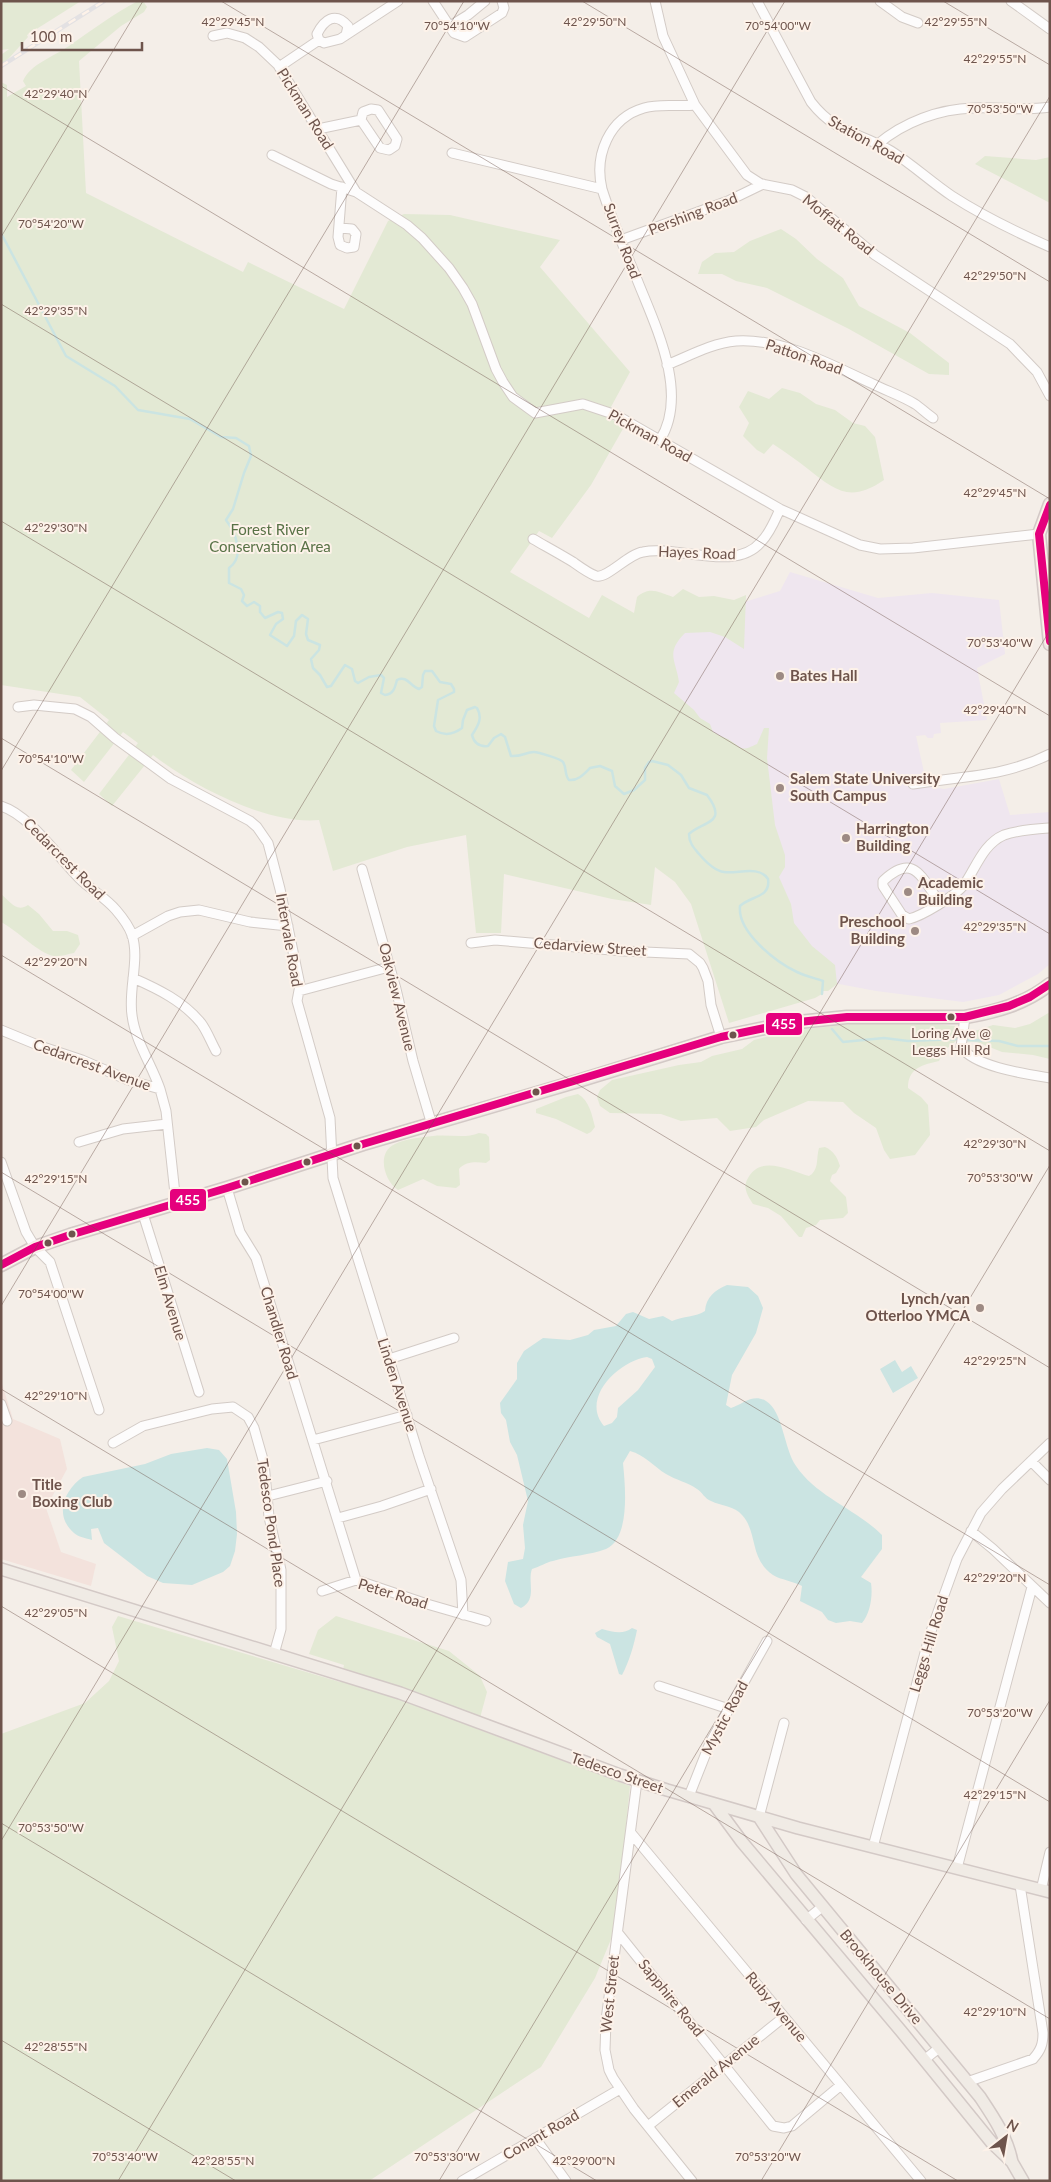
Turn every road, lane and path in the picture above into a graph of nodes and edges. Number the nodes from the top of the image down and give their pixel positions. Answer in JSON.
{"nodes":[{"id":1,"x":398,"y":1,"type":"edge"},
{"id":2,"x":434,"y":1,"type":"edge"},
{"id":3,"x":485,"y":1,"type":"edge"},
{"id":4,"x":502,"y":1,"type":"edge"},
{"id":5,"x":655,"y":1,"type":"edge"},
{"id":6,"x":757,"y":1,"type":"edge"},
{"id":7,"x":880,"y":1,"type":"edge"},
{"id":8,"x":1011,"y":1,"type":"edge"},
{"id":9,"x":918,"y":23,"type":"dead end"},
{"id":10,"x":450,"y":26,"type":"junction"},
{"id":11,"x":1050,"y":29,"type":"edge"},
{"id":12,"x":346,"y":35,"type":"junction"},
{"id":13,"x":214,"y":36,"type":"dead end"},
{"id":14,"x":319,"y":40,"type":"junction"},
{"id":15,"x":279,"y":67,"type":"junction"},
{"id":16,"x":695,"y":105,"type":"junction"},
{"id":17,"x":1050,"y":107,"type":"edge"},
{"id":18,"x":361,"y":120,"type":"junction"},
{"id":19,"x":318,"y":129,"type":"junction"},
{"id":20,"x":878,"y":144,"type":"junction"},
{"id":21,"x":452,"y":153,"type":"dead end"},
{"id":22,"x":272,"y":155,"type":"dead end"},
{"id":23,"x":763,"y":184,"type":"junction"},
{"id":24,"x":342,"y":187,"type":"junction"},
{"id":25,"x":602,"y":189,"type":"junction"},
{"id":26,"x":356,"y":192,"type":"junction"},
{"id":27,"x":340,"y":228,"type":"dead end"},
{"id":28,"x":621,"y":240,"type":"junction"},
{"id":29,"x":1050,"y":247,"type":"edge"},
{"id":30,"x":667,"y":365,"type":"junction"},
{"id":31,"x":1050,"y":396,"type":"edge"},
{"id":32,"x":933,"y":418,"type":"dead end"},
{"id":33,"x":660,"y":440,"type":"junction"},
{"id":34,"x":1050,"y":504,"type":"edge"},
{"id":35,"x":780,"y":509,"type":"junction"},
{"id":36,"x":1039,"y":534,"type":"junction"},
{"id":37,"x":533,"y":539,"type":"dead end"},
{"id":38,"x":1050,"y":644,"type":"edge"},
{"id":39,"x":18,"y":707,"type":"dead end"},
{"id":40,"x":1050,"y":754,"type":"edge"},
{"id":41,"x":913,"y":784,"type":"dead end"},
{"id":42,"x":1,"y":806,"type":"edge"},
{"id":43,"x":1050,"y":828,"type":"edge"},
{"id":44,"x":362,"y":869,"type":"dead end"},
{"id":45,"x":940,"y":902,"type":"junction"},
{"id":46,"x":288,"y":926,"type":"junction"},
{"id":47,"x":132,"y":936,"type":"junction"},
{"id":48,"x":471,"y":943,"type":"dead end"},
{"id":49,"x":390,"y":967,"type":"junction"},
{"id":50,"x":132,"y":978,"type":"junction"},
{"id":51,"x":1050,"y":984,"type":"edge"},
{"id":52,"x":299,"y":990,"type":"junction"},
{"id":53,"x":964,"y":1024,"type":"junction"},
{"id":54,"x":1,"y":1030,"type":"edge"},
{"id":55,"x":721,"y":1037,"type":"junction"},
{"id":56,"x":216,"y":1051,"type":"dead end"},
{"id":57,"x":1050,"y":1078,"type":"edge"},
{"id":58,"x":160,"y":1089,"type":"junction"},
{"id":59,"x":167,"y":1124,"type":"junction"},
{"id":60,"x":432,"y":1125,"type":"junction"},
{"id":61,"x":79,"y":1142,"type":"dead end"},
{"id":62,"x":332,"y":1155,"type":"junction"},
{"id":63,"x":1,"y":1162,"type":"edge"},
{"id":64,"x":227,"y":1188,"type":"junction"},
{"id":65,"x":176,"y":1203,"type":"junction"},
{"id":66,"x":142,"y":1214,"type":"junction"},
{"id":67,"x":35,"y":1247,"type":"junction"},
{"id":68,"x":1,"y":1265,"type":"edge"},
{"id":69,"x":454,"y":1338,"type":"dead end"},
{"id":70,"x":389,"y":1360,"type":"junction"},
{"id":71,"x":199,"y":1392,"type":"dead end"},
{"id":72,"x":1,"y":1404,"type":"edge"},
{"id":73,"x":99,"y":1410,"type":"dead end"},
{"id":74,"x":407,"y":1415,"type":"junction"},
{"id":75,"x":7,"y":1421,"type":"dead end"},
{"id":76,"x":313,"y":1440,"type":"junction"},
{"id":77,"x":114,"y":1443,"type":"dead end"},
{"id":78,"x":1050,"y":1443,"type":"edge"},
{"id":79,"x":1031,"y":1461,"type":"junction"},
{"id":80,"x":1050,"y":1480,"type":"edge"},
{"id":81,"x":327,"y":1481,"type":"junction"},
{"id":82,"x":430,"y":1489,"type":"junction"},
{"id":83,"x":268,"y":1496,"type":"junction"},
{"id":84,"x":338,"y":1518,"type":"junction"},
{"id":85,"x":971,"y":1531,"type":"junction"},
{"id":86,"x":1,"y":1569,"type":"edge"},
{"id":87,"x":356,"y":1580,"type":"junction"},
{"id":88,"x":1032,"y":1587,"type":"junction"},
{"id":89,"x":322,"y":1591,"type":"dead end"},
{"id":90,"x":1050,"y":1604,"type":"edge"},
{"id":91,"x":463,"y":1615,"type":"junction"},
{"id":92,"x":486,"y":1622,"type":"dead end"},
{"id":93,"x":767,"y":1641,"type":"dead end"},
{"id":94,"x":274,"y":1654,"type":"junction"},
{"id":95,"x":659,"y":1686,"type":"dead end"},
{"id":96,"x":729,"y":1709,"type":"junction"},
{"id":97,"x":784,"y":1723,"type":"dead end"},
{"id":98,"x":637,"y":1781,"type":"junction"},
{"id":99,"x":689,"y":1796,"type":"junction"},
{"id":100,"x":714,"y":1804,"type":"junction"},
{"id":101,"x":758,"y":1817,"type":"junction"},
{"id":102,"x":631,"y":1834,"type":"junction"},
{"id":103,"x":873,"y":1847,"type":"junction"},
{"id":104,"x":1050,"y":1852,"type":"edge"},
{"id":105,"x":957,"y":1868,"type":"junction"},
{"id":106,"x":1020,"y":1885,"type":"junction"},
{"id":107,"x":1046,"y":1891,"type":"edge"},
{"id":108,"x":822,"y":1907,"type":"junction"},
{"id":109,"x":806,"y":1920,"type":"junction"},
{"id":110,"x":618,"y":1933,"type":"junction"},
{"id":111,"x":784,"y":2017,"type":"junction"},
{"id":112,"x":939,"y":2048,"type":"junction"},
{"id":113,"x":924,"y":2060,"type":"junction"},
{"id":114,"x":724,"y":2064,"type":"junction"},
{"id":115,"x":967,"y":2082,"type":"junction"},
{"id":116,"x":841,"y":2085,"type":"junction"},
{"id":117,"x":620,"y":2089,"type":"junction"},
{"id":118,"x":648,"y":2126,"type":"junction"},
{"id":119,"x":534,"y":2138,"type":"junction"},
{"id":120,"x":1012,"y":2162,"type":"junction"},
{"id":121,"x":462,"y":2181,"type":"edge"},
{"id":122,"x":566,"y":2181,"type":"edge"},
{"id":123,"x":692,"y":2181,"type":"edge"},
{"id":124,"x":921,"y":2181,"type":"edge"},
{"id":125,"x":1023,"y":2181,"type":"edge"}],
"edges":[{"from":1,"to":12,"type":"street"},
{"from":2,"to":10,"type":"street"},
{"from":3,"to":10,"type":"street"},
{"from":4,"to":10,"type":"street"},
{"from":5,"to":16,"type":"street","name":"Moffatt Road"},
{"from":6,"to":20,"type":"street","name":"Station Road"},
{"from":7,"to":9,"type":"street"},
{"from":8,"to":11,"type":"street"},
{"from":12,"to":14,"type":"street"},
{"from":12,"to":14,"type":"street"},
{"from":13,"to":15,"type":"street","name":"Pickman Road"},
{"from":14,"to":15,"type":"street"},
{"from":15,"to":19,"type":"street","name":"Pickman Road"},
{"from":16,"to":23,"type":"street","name":"Moffatt Road"},
{"from":16,"to":25,"type":"street"},
{"from":17,"to":20,"type":"street"},
{"from":18,"to":18,"type":"street"},
{"from":18,"to":19,"type":"street"},
{"from":19,"to":26,"type":"street","name":"Pickman Road"},
{"from":20,"to":29,"type":"street","name":"Station Road"},
{"from":21,"to":25,"type":"street","name":"Surrey Road"},
{"from":22,"to":24,"type":"street","name":"Pickman Road"},
{"from":23,"to":28,"type":"street","name":"Pershing Road"},
{"from":23,"to":31,"type":"street","name":"Moffatt Road"},
{"from":24,"to":26,"type":"street","name":"Pickman Road"},
{"from":24,"to":27,"type":"street"},
{"from":25,"to":28,"type":"street","name":"Surrey Road"},
{"from":26,"to":33,"type":"street","name":"Pickman Road"},
{"from":28,"to":30,"type":"street","name":"Surrey Road"},
{"from":30,"to":32,"type":"street","name":"Patton Road"},
{"from":30,"to":33,"type":"street","name":"Surrey Road"},
{"from":33,"to":35,"type":"street","name":"Pickman Road"},
{"from":34,"to":36,"type":"highway"},
{"from":35,"to":36,"type":"street","name":"Pickman Road"},
{"from":35,"to":37,"type":"street","name":"Hayes Road"},
{"from":36,"to":38,"type":"highway"},
{"from":39,"to":46,"type":"street","name":"Intervale Road"},
{"from":40,"to":41,"type":"street"},
{"from":42,"to":47,"type":"street","name":"Cedarcrest Road"},
{"from":43,"to":45,"type":"street"},
{"from":44,"to":49,"type":"street","name":"Oakview Avenue"},
{"from":45,"to":45,"type":"street"},
{"from":46,"to":47,"type":"street"},
{"from":46,"to":52,"type":"street","name":"Intervale Road"},
{"from":47,"to":50,"type":"street"},
{"from":48,"to":55,"type":"street","name":"Cedarview Street"},
{"from":49,"to":52,"type":"street"},
{"from":49,"to":60,"type":"street","name":"Oakview Avenue"},
{"from":50,"to":56,"type":"street"},
{"from":50,"to":58,"type":"street"},
{"from":51,"to":53,"type":"highway"},
{"from":52,"to":62,"type":"street","name":"Intervale Road"},
{"from":53,"to":55,"type":"highway"},
{"from":53,"to":57,"type":"street"},
{"from":54,"to":58,"type":"street","name":"Cedarcrest Avenue"},
{"from":55,"to":60,"type":"highway"},
{"from":58,"to":59,"type":"street","name":"Cedarcrest Avenue"},
{"from":59,"to":61,"type":"street"},
{"from":59,"to":65,"type":"street","name":"Cedarcrest Avenue"},
{"from":60,"to":62,"type":"highway"},
{"from":62,"to":64,"type":"highway"},
{"from":62,"to":70,"type":"street","name":"Linden Avenue"},
{"from":63,"to":67,"type":"street"},
{"from":64,"to":65,"type":"highway"},
{"from":64,"to":76,"type":"street","name":"Chandler Road"},
{"from":65,"to":66,"type":"highway"},
{"from":66,"to":67,"type":"highway"},
{"from":66,"to":71,"type":"street","name":"Elm Avenue"},
{"from":67,"to":68,"type":"highway"},
{"from":67,"to":73,"type":"street"},
{"from":69,"to":70,"type":"street"},
{"from":70,"to":74,"type":"street","name":"Linden Avenue"},
{"from":72,"to":75,"type":"street"},
{"from":74,"to":76,"type":"street"},
{"from":74,"to":82,"type":"street","name":"Linden Avenue"},
{"from":76,"to":81,"type":"street","name":"Chandler Road"},
{"from":77,"to":83,"type":"street","name":"Tedesco Pond Place"},
{"from":78,"to":79,"type":"street","name":"Leggs Hill Road"},
{"from":79,"to":80,"type":"street"},
{"from":79,"to":85,"type":"street","name":"Leggs Hill Road"},
{"from":81,"to":83,"type":"street"},
{"from":81,"to":84,"type":"street","name":"Chandler Road"},
{"from":82,"to":84,"type":"street"},
{"from":82,"to":91,"type":"street","name":"Linden Avenue"},
{"from":83,"to":94,"type":"street","name":"Tedesco Pond Place"},
{"from":84,"to":87,"type":"street","name":"Chandler Road"},
{"from":85,"to":88,"type":"street"},
{"from":85,"to":103,"type":"street","name":"Leggs Hill Road"},
{"from":86,"to":94,"type":"main road","name":"Tedesco Street"},
{"from":87,"to":89,"type":"street","name":"Peter Road"},
{"from":87,"to":91,"type":"street","name":"Peter Road"},
{"from":88,"to":90,"type":"street"},
{"from":88,"to":105,"type":"street"},
{"from":91,"to":92,"type":"street","name":"Peter Road"},
{"from":93,"to":96,"type":"street","name":"Mystic Road"},
{"from":94,"to":98,"type":"main road","name":"Tedesco Street"},
{"from":95,"to":96,"type":"street"},
{"from":96,"to":99,"type":"street","name":"Mystic Road"},
{"from":97,"to":101,"type":"street"},
{"from":98,"to":99,"type":"main road","name":"Tedesco Street"},
{"from":98,"to":102,"type":"street","name":"West Street"},
{"from":99,"to":100,"type":"main road","name":"Tedesco Street"},
{"from":100,"to":101,"type":"main road","name":"Tedesco Street"},
{"from":100,"to":109,"type":"main road","name":"Brookhouse Drive"},
{"from":101,"to":103,"type":"main road","name":"Tedesco Street"},
{"from":101,"to":108,"type":"main road","name":"Brookhouse Drive"},
{"from":102,"to":110,"type":"street","name":"West Street"},
{"from":102,"to":111,"type":"street","name":"Ruby Avenue"},
{"from":103,"to":105,"type":"main road","name":"Tedesco Street"},
{"from":104,"to":107,"type":"street"},
{"from":105,"to":106,"type":"main road","name":"Tedesco Street"},
{"from":106,"to":107,"type":"main road","name":"Tedesco Street"},
{"from":106,"to":115,"type":"street"},
{"from":108,"to":109,"type":"street"},
{"from":108,"to":112,"type":"main road","name":"Brookhouse Drive"},
{"from":109,"to":113,"type":"main road","name":"Brookhouse Drive"},
{"from":110,"to":114,"type":"street","name":"Sapphire Road"},
{"from":110,"to":117,"type":"street","name":"West Street"},
{"from":111,"to":114,"type":"street","name":"Emerald Avenue"},
{"from":111,"to":116,"type":"street","name":"Ruby Avenue"},
{"from":112,"to":113,"type":"street"},
{"from":112,"to":115,"type":"main road","name":"Brookhouse Drive"},
{"from":113,"to":120,"type":"main road","name":"Brookhouse Drive"},
{"from":114,"to":116,"type":"street","name":"Sapphire Road"},
{"from":114,"to":118,"type":"street","name":"Emerald Avenue"},
{"from":115,"to":120,"type":"main road","name":"Brookhouse Drive"},
{"from":116,"to":124,"type":"street","name":"Ruby Avenue"},
{"from":117,"to":118,"type":"street","name":"West Street"},
{"from":117,"to":119,"type":"street","name":"Conant Road"},
{"from":118,"to":123,"type":"street","name":"West Street"},
{"from":119,"to":121,"type":"street","name":"Conant Road"},
{"from":119,"to":122,"type":"street"},
{"from":120,"to":125,"type":"main road","name":"Brookhouse Drive"}]}
